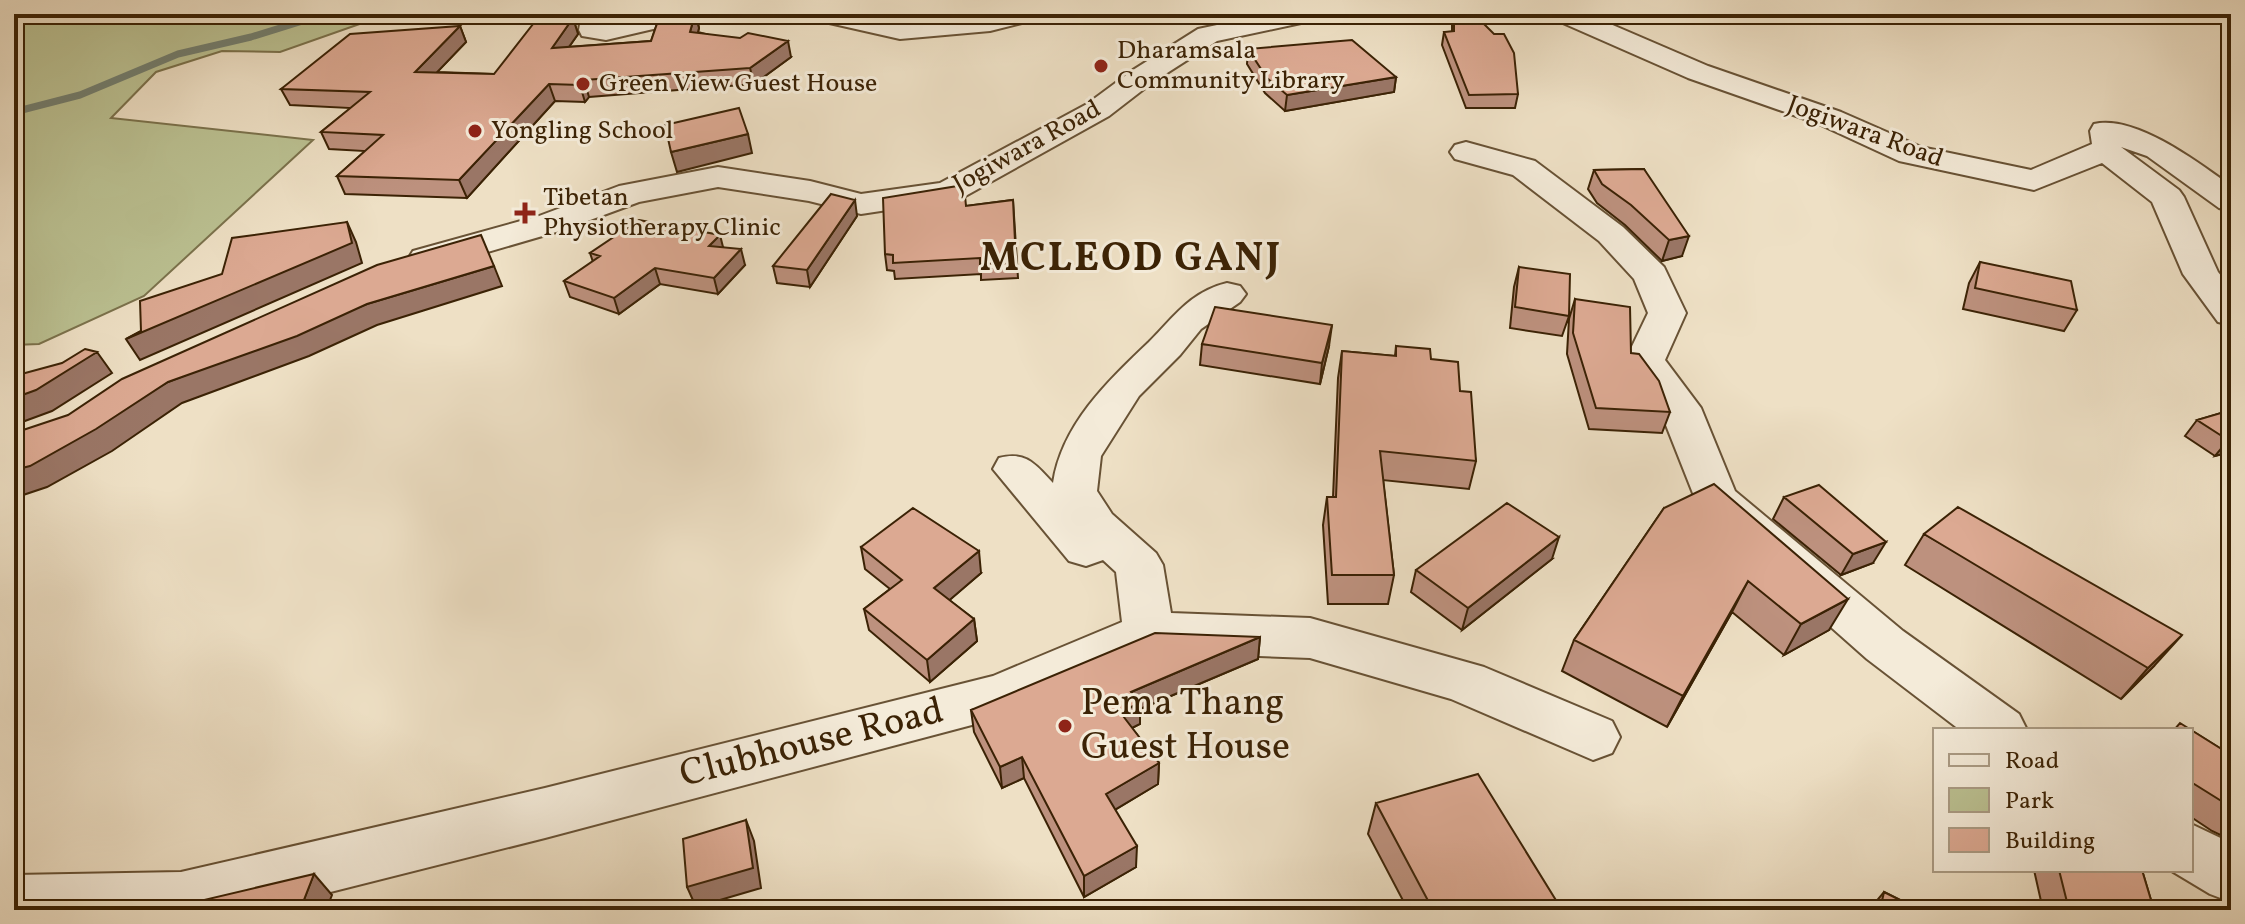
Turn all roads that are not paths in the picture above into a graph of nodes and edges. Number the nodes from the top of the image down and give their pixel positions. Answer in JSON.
{"nodes":[{"id":1,"x":591,"y":14,"type":"edge"},
{"id":2,"x":683,"y":14,"type":"edge"},
{"id":3,"x":825,"y":14,"type":"edge"},
{"id":4,"x":1025,"y":14,"type":"edge"},
{"id":5,"x":1306,"y":14,"type":"edge"},
{"id":6,"x":1492,"y":14,"type":"edge"},
{"id":7,"x":1515,"y":14,"type":"edge"},
{"id":8,"x":1565,"y":14,"type":"edge"},
{"id":9,"x":2105,"y":150,"type":"junction"},
{"id":10,"x":1466,"y":152,"type":"dead end"},
{"id":11,"x":2231,"y":201,"type":"edge"},
{"id":12,"x":399,"y":267,"type":"edge"},
{"id":13,"x":1227,"y":294,"type":"dead end"},
{"id":14,"x":2231,"y":314,"type":"edge"},
{"id":15,"x":1015,"y":469,"type":"dead end"},
{"id":16,"x":1145,"y":633,"type":"junction"},
{"id":17,"x":1997,"y":728,"type":"edge"},
{"id":18,"x":1593,"y":737,"type":"dead end"},
{"id":19,"x":2193,"y":852,"type":"edge"},
{"id":20,"x":2231,"y":874,"type":"edge"},
{"id":21,"x":14,"y":904,"type":"edge"}],
"edges":[{"from":1,"to":2,"type":"street"},
{"from":3,"to":4,"type":"street"},
{"from":5,"to":12,"type":"street","name":"Jogiwara Road"},
{"from":6,"to":7,"type":"street"},
{"from":8,"to":9,"type":"street","name":"Jogiwara Road"},
{"from":9,"to":11,"type":"street","name":"Jogiwara Road"},
{"from":9,"to":14,"type":"street"},
{"from":10,"to":17,"type":"street"},
{"from":13,"to":16,"type":"street"},
{"from":15,"to":16,"type":"street"},
{"from":16,"to":18,"type":"street","name":"Clubhouse Road"},
{"from":16,"to":21,"type":"street","name":"Clubhouse Road"},
{"from":19,"to":20,"type":"street"}]}
